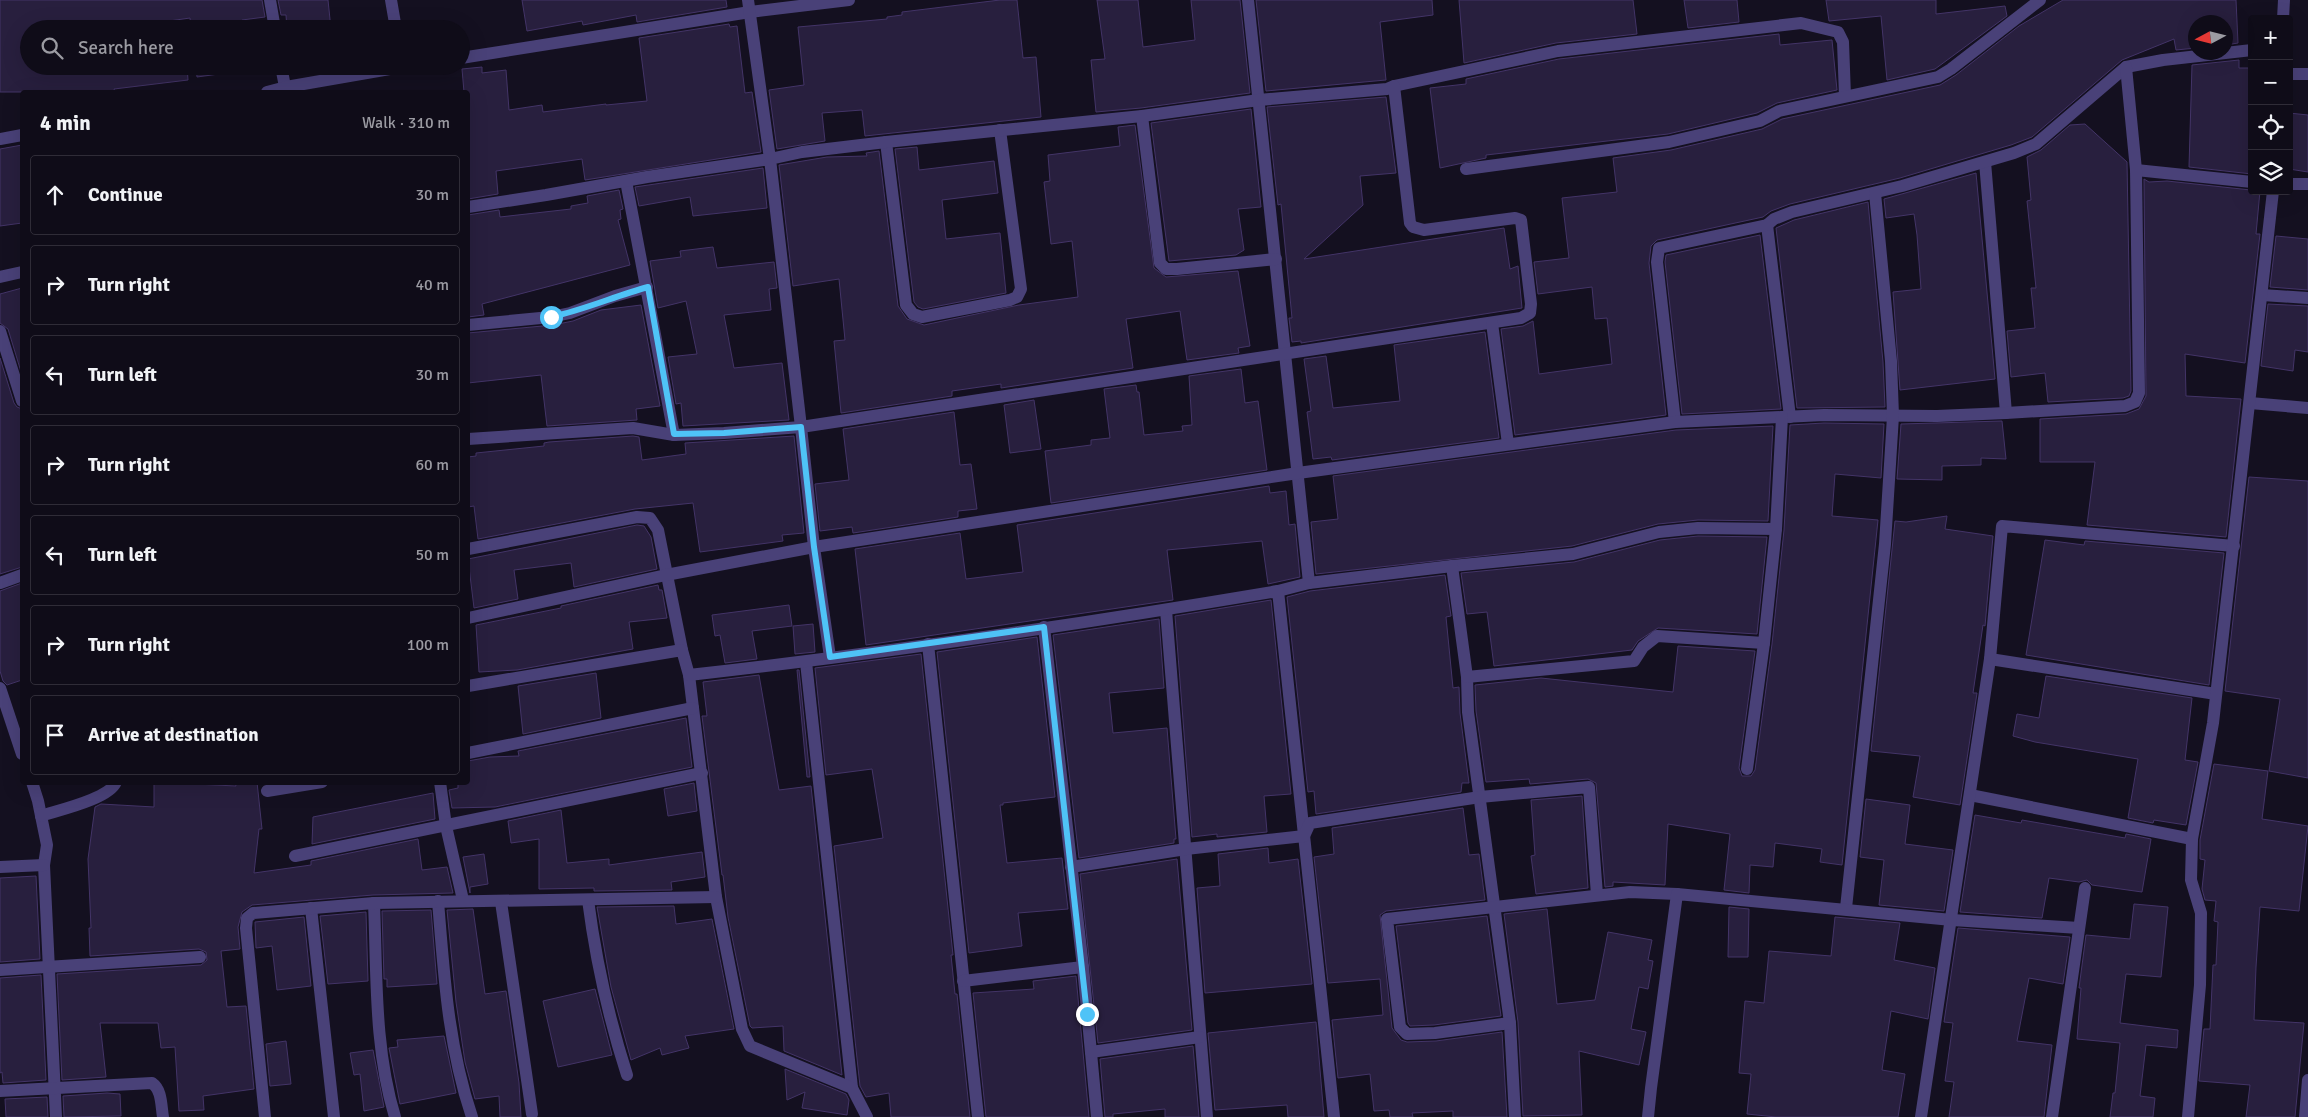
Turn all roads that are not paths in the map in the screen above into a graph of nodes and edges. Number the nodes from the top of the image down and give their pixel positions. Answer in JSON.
{"nodes":[{"id":1,"x":270,"y":0,"type":"edge"},
{"id":2,"x":391,"y":0,"type":"edge"},
{"id":3,"x":849,"y":0,"type":"edge"},
{"id":4,"x":1248,"y":0,"type":"edge"},
{"id":5,"x":2040,"y":0,"type":"edge"},
{"id":6,"x":2284,"y":0,"type":"edge"},
{"id":7,"x":749,"y":6,"type":"edge"},
{"id":8,"x":2283,"y":15,"type":"edge"},
{"id":9,"x":273,"y":20,"type":"edge"},
{"id":10,"x":394,"y":20,"type":"edge"},
{"id":11,"x":2248,"y":50,"type":"edge"},
{"id":12,"x":470,"y":56,"type":"edge"},
{"id":13,"x":2126,"y":67,"type":"junction"},
{"id":14,"x":2293,"y":74,"type":"edge"},
{"id":15,"x":2308,"y":74,"type":"edge"},
{"id":16,"x":283,"y":75,"type":"edge"},
{"id":17,"x":362,"y":75,"type":"edge"},
{"id":18,"x":1394,"y":86,"type":"junction"},
{"id":19,"x":286,"y":90,"type":"edge"},
{"id":20,"x":1844,"y":96,"type":"junction"},
{"id":21,"x":1259,"y":100,"type":"junction"},
{"id":22,"x":1142,"y":116,"type":"junction"},
{"id":23,"x":1000,"y":130,"type":"junction"},
{"id":24,"x":20,"y":135,"type":"edge"},
{"id":25,"x":0,"y":139,"type":"edge"},
{"id":26,"x":886,"y":142,"type":"junction"},
{"id":27,"x":770,"y":159,"type":"junction"},
{"id":28,"x":1985,"y":162,"type":"junction"},
{"id":29,"x":1466,"y":169,"type":"dead end"},
{"id":30,"x":2136,"y":170,"type":"junction"},
{"id":31,"x":626,"y":181,"type":"junction"},
{"id":32,"x":2248,"y":182,"type":"edge"},
{"id":33,"x":2293,"y":184,"type":"edge"},
{"id":34,"x":2308,"y":184,"type":"edge"},
{"id":35,"x":1875,"y":193,"type":"junction"},
{"id":36,"x":2273,"y":195,"type":"edge"},
{"id":37,"x":470,"y":207,"type":"edge"},
{"id":38,"x":1767,"y":225,"type":"junction"},
{"id":39,"x":1276,"y":259,"type":"junction"},
{"id":40,"x":20,"y":273,"type":"edge"},
{"id":41,"x":0,"y":278,"type":"edge"},
{"id":42,"x":648,"y":287,"type":"junction"},
{"id":43,"x":2262,"y":295,"type":"junction"},
{"id":44,"x":2308,"y":298,"type":"edge"},
{"id":45,"x":1492,"y":323,"type":"junction"},
{"id":46,"x":470,"y":325,"type":"edge"},
{"id":47,"x":0,"y":331,"type":"edge"},
{"id":48,"x":1286,"y":355,"type":"junction"},
{"id":49,"x":20,"y":395,"type":"edge"},
{"id":50,"x":2250,"y":403,"type":"junction"},
{"id":51,"x":2308,"y":408,"type":"edge"},
{"id":52,"x":2006,"y":414,"type":"junction"},
{"id":53,"x":1893,"y":416,"type":"junction"},
{"id":54,"x":1786,"y":417,"type":"junction"},
{"id":55,"x":1676,"y":422,"type":"junction"},
{"id":56,"x":801,"y":427,"type":"junction"},
{"id":57,"x":674,"y":434,"type":"junction"},
{"id":58,"x":470,"y":440,"type":"edge"},
{"id":59,"x":1508,"y":444,"type":"junction"},
{"id":60,"x":1298,"y":473,"type":"junction"},
{"id":61,"x":1776,"y":530,"type":"junction"},
{"id":62,"x":2234,"y":546,"type":"junction"},
{"id":63,"x":814,"y":547,"type":"junction"},
{"id":64,"x":470,"y":549,"type":"edge"},
{"id":65,"x":1452,"y":566,"type":"junction"},
{"id":66,"x":666,"y":575,"type":"junction"},
{"id":67,"x":20,"y":576,"type":"edge"},
{"id":68,"x":0,"y":583,"type":"edge"},
{"id":69,"x":1308,"y":583,"type":"junction"},
{"id":70,"x":1278,"y":591,"type":"junction"},
{"id":71,"x":1166,"y":610,"type":"junction"},
{"id":72,"x":470,"y":618,"type":"edge"},
{"id":73,"x":1044,"y":627,"type":"junction"},
{"id":74,"x":1764,"y":643,"type":"junction"},
{"id":75,"x":928,"y":644,"type":"junction"},
{"id":76,"x":682,"y":650,"type":"junction"},
{"id":77,"x":830,"y":657,"type":"junction"},
{"id":78,"x":1990,"y":659,"type":"junction"},
{"id":79,"x":806,"y":662,"type":"junction"},
{"id":80,"x":688,"y":675,"type":"junction"},
{"id":81,"x":1467,"y":677,"type":"junction"},
{"id":82,"x":470,"y":686,"type":"edge"},
{"id":83,"x":0,"y":688,"type":"edge"},
{"id":84,"x":2216,"y":694,"type":"junction"},
{"id":85,"x":693,"y":708,"type":"junction"},
{"id":86,"x":20,"y":748,"type":"edge"},
{"id":87,"x":470,"y":753,"type":"edge"},
{"id":88,"x":1746,"y":769,"type":"dead end"},
{"id":89,"x":702,"y":773,"type":"junction"},
{"id":90,"x":33,"y":785,"type":"edge"},
{"id":91,"x":115,"y":785,"type":"edge"},
{"id":92,"x":304,"y":785,"type":"edge"},
{"id":93,"x":440,"y":785,"type":"edge"},
{"id":94,"x":268,"y":791,"type":"dead end"},
{"id":95,"x":1970,"y":795,"type":"junction"},
{"id":96,"x":1480,"y":797,"type":"junction"},
{"id":97,"x":41,"y":816,"type":"junction"},
{"id":98,"x":446,"y":826,"type":"junction"},
{"id":99,"x":1304,"y":836,"type":"junction"},
{"id":100,"x":2192,"y":839,"type":"junction"},
{"id":101,"x":1186,"y":849,"type":"junction"},
{"id":102,"x":295,"y":856,"type":"dead end"},
{"id":103,"x":44,"y":866,"type":"junction"},
{"id":104,"x":1071,"y":867,"type":"junction"},
{"id":105,"x":0,"y":868,"type":"edge"},
{"id":106,"x":2085,"y":888,"type":"dead end"},
{"id":107,"x":1677,"y":894,"type":"junction"},
{"id":108,"x":1597,"y":895,"type":"junction"},
{"id":109,"x":716,"y":897,"type":"junction"},
{"id":110,"x":463,"y":900,"type":"junction"},
{"id":111,"x":588,"y":900,"type":"junction"},
{"id":112,"x":438,"y":901,"type":"junction"},
{"id":113,"x":501,"y":902,"type":"junction"},
{"id":114,"x":374,"y":903,"type":"junction"},
{"id":115,"x":311,"y":908,"type":"junction"},
{"id":116,"x":1496,"y":908,"type":"junction"},
{"id":117,"x":1846,"y":908,"type":"junction"},
{"id":118,"x":1952,"y":920,"type":"junction"},
{"id":119,"x":2079,"y":928,"type":"junction"},
{"id":120,"x":200,"y":957,"type":"dead end"},
{"id":121,"x":1083,"y":967,"type":"junction"},
{"id":122,"x":50,"y":968,"type":"junction"},
{"id":123,"x":0,"y":970,"type":"edge"},
{"id":124,"x":963,"y":982,"type":"junction"},
{"id":125,"x":1510,"y":1023,"type":"junction"},
{"id":126,"x":1200,"y":1037,"type":"junction"},
{"id":127,"x":1091,"y":1052,"type":"junction"},
{"id":128,"x":627,"y":1075,"type":"dead end"},
{"id":129,"x":2308,"y":1080,"type":"edge"},
{"id":130,"x":54,"y":1088,"type":"junction"},
{"id":131,"x":852,"y":1088,"type":"junction"},
{"id":132,"x":0,"y":1091,"type":"edge"},
{"id":133,"x":2306,"y":1111,"type":"edge"},
{"id":134,"x":532,"y":1114,"type":"dead end"},
{"id":135,"x":56,"y":1117,"type":"edge"},
{"id":136,"x":163,"y":1117,"type":"edge"},
{"id":137,"x":265,"y":1117,"type":"edge"},
{"id":138,"x":334,"y":1117,"type":"edge"},
{"id":139,"x":395,"y":1117,"type":"edge"},
{"id":140,"x":472,"y":1117,"type":"edge"},
{"id":141,"x":867,"y":1117,"type":"edge"},
{"id":142,"x":978,"y":1117,"type":"edge"},
{"id":143,"x":1097,"y":1117,"type":"edge"},
{"id":144,"x":1207,"y":1117,"type":"edge"},
{"id":145,"x":1334,"y":1117,"type":"edge"},
{"id":146,"x":1515,"y":1117,"type":"edge"},
{"id":147,"x":1648,"y":1117,"type":"edge"},
{"id":148,"x":1921,"y":1117,"type":"edge"},
{"id":149,"x":2052,"y":1117,"type":"edge"},
{"id":150,"x":2188,"y":1117,"type":"edge"}],
"edges":[{"from":1,"to":9,"type":"street"},
{"from":2,"to":10,"type":"street"},
{"from":3,"to":7,"type":"street"},
{"from":4,"to":21,"type":"street"},
{"from":5,"to":20,"type":"street"},
{"from":6,"to":8,"type":"street"},
{"from":7,"to":12,"type":"street"},
{"from":7,"to":27,"type":"street"},
{"from":11,"to":13,"type":"street"},
{"from":13,"to":28,"type":"street"},
{"from":13,"to":30,"type":"street"},
{"from":14,"to":15,"type":"street"},
{"from":16,"to":19,"type":"street"},
{"from":17,"to":19,"type":"street"},
{"from":18,"to":20,"type":"street"},
{"from":18,"to":21,"type":"street"},
{"from":18,"to":45,"type":"street"},
{"from":20,"to":29,"type":"street"},
{"from":21,"to":22,"type":"street"},
{"from":21,"to":39,"type":"street"},
{"from":22,"to":23,"type":"street"},
{"from":22,"to":39,"type":"street"},
{"from":23,"to":26,"type":"street"},
{"from":23,"to":26,"type":"street"},
{"from":24,"to":25,"type":"street"},
{"from":26,"to":27,"type":"street"},
{"from":27,"to":31,"type":"street"},
{"from":27,"to":56,"type":"street"},
{"from":28,"to":35,"type":"street"},
{"from":28,"to":52,"type":"street"},
{"from":30,"to":32,"type":"street"},
{"from":30,"to":52,"type":"street"},
{"from":31,"to":37,"type":"street"},
{"from":31,"to":42,"type":"street"},
{"from":33,"to":34,"type":"street"},
{"from":35,"to":38,"type":"street"},
{"from":35,"to":53,"type":"street"},
{"from":36,"to":43,"type":"street"},
{"from":38,"to":54,"type":"street"},
{"from":38,"to":55,"type":"street"},
{"from":39,"to":48,"type":"street"},
{"from":40,"to":41,"type":"street"},
{"from":42,"to":46,"type":"street"},
{"from":42,"to":57,"type":"street"},
{"from":43,"to":44,"type":"street"},
{"from":43,"to":50,"type":"street"},
{"from":45,"to":48,"type":"street"},
{"from":45,"to":59,"type":"street"},
{"from":47,"to":49,"type":"street"},
{"from":48,"to":56,"type":"street"},
{"from":48,"to":60,"type":"street"},
{"from":50,"to":51,"type":"street"},
{"from":50,"to":62,"type":"street"},
{"from":52,"to":53,"type":"street"},
{"from":53,"to":54,"type":"street"},
{"from":53,"to":117,"type":"street"},
{"from":54,"to":55,"type":"street"},
{"from":54,"to":61,"type":"street"},
{"from":55,"to":59,"type":"street"},
{"from":56,"to":57,"type":"street"},
{"from":56,"to":63,"type":"street"},
{"from":57,"to":58,"type":"street"},
{"from":59,"to":60,"type":"street"},
{"from":60,"to":63,"type":"street"},
{"from":60,"to":69,"type":"street"},
{"from":61,"to":65,"type":"street"},
{"from":61,"to":74,"type":"street"},
{"from":62,"to":78,"type":"street"},
{"from":62,"to":84,"type":"street"},
{"from":63,"to":66,"type":"street"},
{"from":63,"to":77,"type":"street"},
{"from":64,"to":66,"type":"street"},
{"from":65,"to":69,"type":"street"},
{"from":65,"to":81,"type":"street"},
{"from":66,"to":72,"type":"street"},
{"from":66,"to":76,"type":"street"},
{"from":67,"to":68,"type":"street"},
{"from":69,"to":70,"type":"street"},
{"from":70,"to":71,"type":"street"},
{"from":70,"to":99,"type":"street"},
{"from":71,"to":73,"type":"street"},
{"from":71,"to":101,"type":"street"},
{"from":73,"to":75,"type":"street"},
{"from":73,"to":104,"type":"street"},
{"from":74,"to":81,"type":"street"},
{"from":74,"to":88,"type":"street"},
{"from":75,"to":77,"type":"street"},
{"from":75,"to":124,"type":"street"},
{"from":76,"to":80,"type":"street"},
{"from":76,"to":82,"type":"street"},
{"from":77,"to":79,"type":"street"},
{"from":78,"to":84,"type":"street"},
{"from":78,"to":95,"type":"street"},
{"from":79,"to":80,"type":"street"},
{"from":79,"to":131,"type":"street"},
{"from":80,"to":85,"type":"street"},
{"from":81,"to":96,"type":"street"},
{"from":83,"to":86,"type":"street"},
{"from":84,"to":100,"type":"street"},
{"from":85,"to":87,"type":"street"},
{"from":85,"to":89,"type":"street"},
{"from":89,"to":98,"type":"street"},
{"from":89,"to":109,"type":"street"},
{"from":90,"to":97,"type":"street"},
{"from":91,"to":97,"type":"street"},
{"from":92,"to":94,"type":"street"},
{"from":93,"to":98,"type":"street"},
{"from":95,"to":100,"type":"street"},
{"from":95,"to":118,"type":"street"},
{"from":96,"to":99,"type":"street"},
{"from":96,"to":108,"type":"street"},
{"from":96,"to":116,"type":"street"},
{"from":97,"to":103,"type":"street"},
{"from":98,"to":102,"type":"street"},
{"from":98,"to":110,"type":"street"},
{"from":99,"to":101,"type":"street"},
{"from":99,"to":145,"type":"street"},
{"from":100,"to":150,"type":"street"},
{"from":101,"to":104,"type":"street"},
{"from":101,"to":126,"type":"street"},
{"from":103,"to":105,"type":"street"},
{"from":103,"to":122,"type":"street"},
{"from":104,"to":121,"type":"street"},
{"from":106,"to":119,"type":"street"},
{"from":107,"to":108,"type":"street"},
{"from":107,"to":117,"type":"street"},
{"from":107,"to":147,"type":"street"},
{"from":108,"to":116,"type":"street"},
{"from":109,"to":111,"type":"street"},
{"from":109,"to":131,"type":"street"},
{"from":110,"to":112,"type":"street"},
{"from":110,"to":113,"type":"street"},
{"from":111,"to":113,"type":"street"},
{"from":111,"to":128,"type":"street"},
{"from":112,"to":114,"type":"street"},
{"from":112,"to":140,"type":"street"},
{"from":113,"to":134,"type":"street"},
{"from":114,"to":115,"type":"street"},
{"from":114,"to":139,"type":"street"},
{"from":115,"to":137,"type":"street"},
{"from":115,"to":138,"type":"street"},
{"from":116,"to":125,"type":"street"},
{"from":116,"to":125,"type":"street"},
{"from":117,"to":118,"type":"street"},
{"from":118,"to":119,"type":"street"},
{"from":118,"to":148,"type":"street"},
{"from":119,"to":149,"type":"street"},
{"from":120,"to":122,"type":"street"},
{"from":121,"to":124,"type":"street"},
{"from":121,"to":127,"type":"street"},
{"from":122,"to":123,"type":"street"},
{"from":122,"to":130,"type":"street"},
{"from":124,"to":142,"type":"street"},
{"from":125,"to":146,"type":"street"},
{"from":126,"to":127,"type":"street"},
{"from":126,"to":144,"type":"street"},
{"from":127,"to":143,"type":"street"},
{"from":129,"to":133,"type":"street"},
{"from":130,"to":132,"type":"street"},
{"from":130,"to":135,"type":"street"},
{"from":130,"to":136,"type":"street"},
{"from":131,"to":141,"type":"street"}]}
